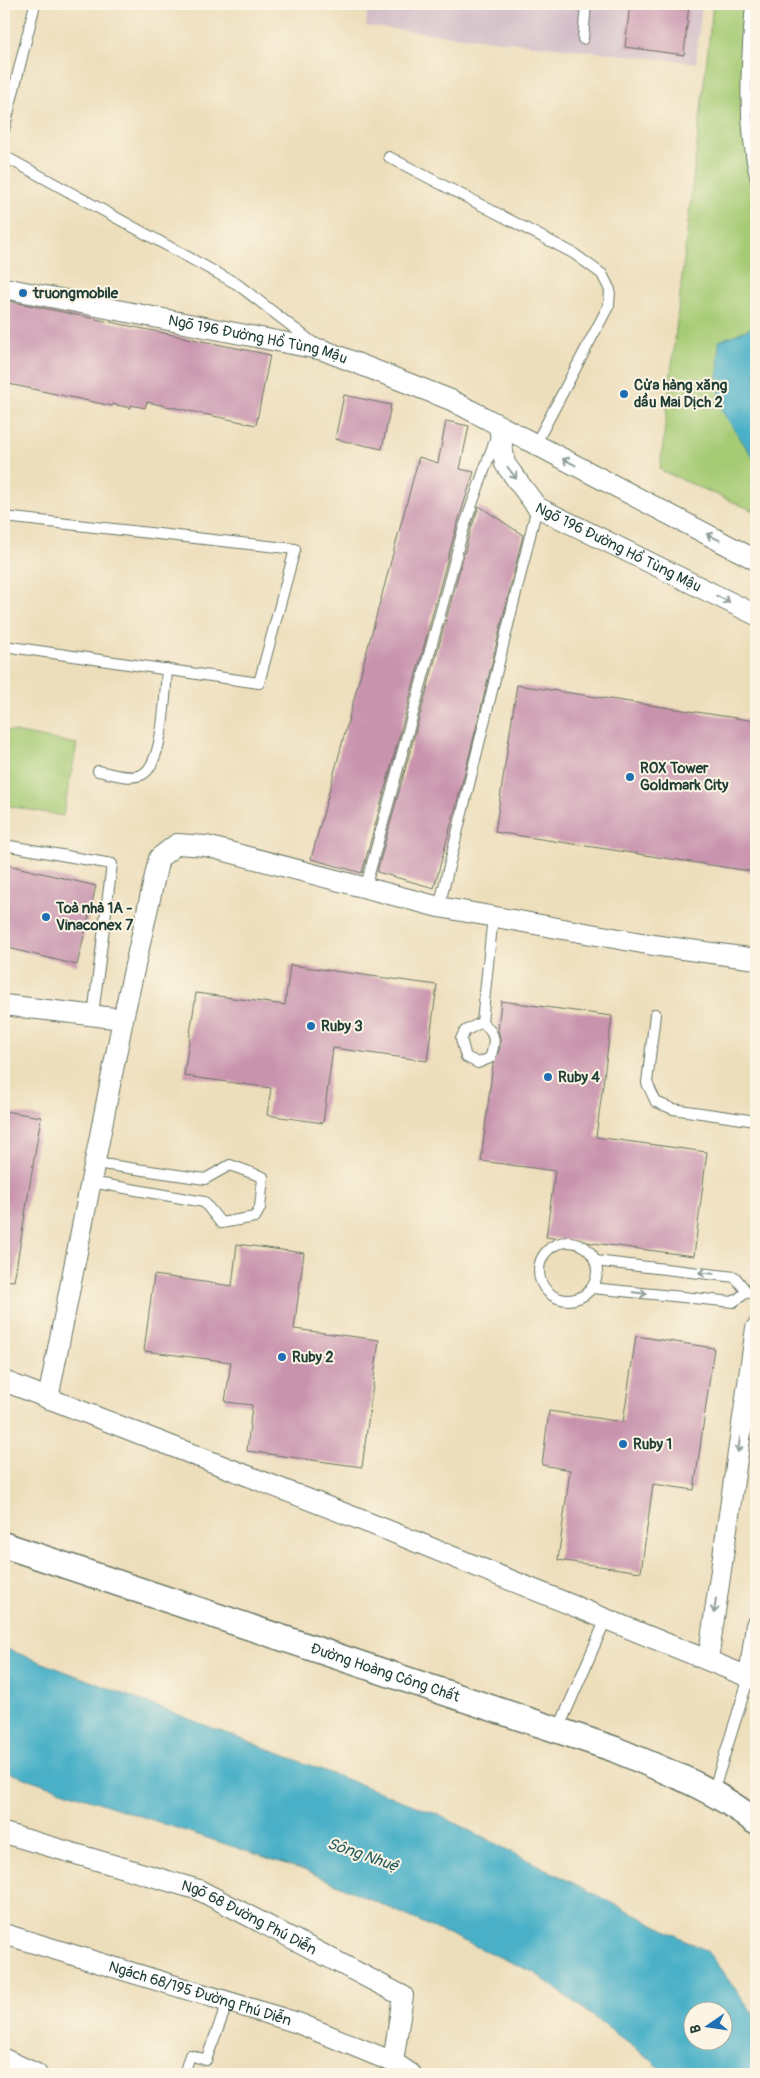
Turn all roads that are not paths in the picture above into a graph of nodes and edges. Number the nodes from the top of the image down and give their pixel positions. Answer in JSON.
{"nodes":[{"id":1,"x":35,"y":4,"type":"edge"},
{"id":2,"x":586,"y":4,"type":"edge"},
{"id":3,"x":751,"y":4,"type":"edge"},
{"id":4,"x":583,"y":39,"type":"dead end"},
{"id":5,"x":4,"y":130,"type":"edge"},
{"id":6,"x":4,"y":156,"type":"edge"},
{"id":7,"x":389,"y":157,"type":"dead end"},
{"id":8,"x":756,"y":181,"type":"edge"},
{"id":9,"x":4,"y":288,"type":"edge"},
{"id":10,"x":323,"y":350,"type":"junction"},
{"id":11,"x":499,"y":427,"type":"junction"},
{"id":12,"x":536,"y":445,"type":"junction"},
{"id":13,"x":537,"y":507,"type":"junction"},
{"id":14,"x":4,"y":517,"type":"edge"},
{"id":15,"x":756,"y":560,"type":"edge"},
{"id":16,"x":756,"y":615,"type":"edge"},
{"id":17,"x":4,"y":646,"type":"edge"},
{"id":18,"x":168,"y":669,"type":"junction"},
{"id":19,"x":98,"y":771,"type":"dead end"},
{"id":20,"x":4,"y":845,"type":"edge"},
{"id":21,"x":365,"y":889,"type":"junction"},
{"id":22,"x":439,"y":907,"type":"junction"},
{"id":23,"x":493,"y":916,"type":"junction"},
{"id":24,"x":756,"y":959,"type":"edge"},
{"id":25,"x":4,"y":1005,"type":"edge"},
{"id":26,"x":655,"y":1014,"type":"dead end"},
{"id":27,"x":93,"y":1015,"type":"junction"},
{"id":28,"x":123,"y":1019,"type":"junction"},
{"id":29,"x":482,"y":1022,"type":"dead end"},
{"id":30,"x":756,"y":1121,"type":"edge"},
{"id":31,"x":93,"y":1173,"type":"junction"},
{"id":32,"x":596,"y":1261,"type":"junction"},
{"id":33,"x":592,"y":1288,"type":"junction"},
{"id":34,"x":752,"y":1293,"type":"edge"},
{"id":35,"x":756,"y":1328,"type":"edge"},
{"id":36,"x":4,"y":1381,"type":"edge"},
{"id":37,"x":752,"y":1389,"type":"edge"},
{"id":38,"x":48,"y":1399,"type":"junction"},
{"id":39,"x":4,"y":1545,"type":"edge"},
{"id":40,"x":606,"y":1619,"type":"junction"},
{"id":41,"x":756,"y":1626,"type":"edge"},
{"id":42,"x":708,"y":1660,"type":"junction"},
{"id":43,"x":753,"y":1678,"type":"edge"},
{"id":44,"x":558,"y":1731,"type":"junction"},
{"id":45,"x":712,"y":1793,"type":"junction"},
{"id":46,"x":756,"y":1822,"type":"edge"},
{"id":47,"x":4,"y":1832,"type":"edge"},
{"id":48,"x":4,"y":1934,"type":"edge"},
{"id":49,"x":228,"y":2002,"type":"junction"},
{"id":50,"x":4,"y":2059,"type":"edge"},
{"id":51,"x":393,"y":2062,"type":"junction"},
{"id":52,"x":37,"y":2074,"type":"edge"},
{"id":53,"x":184,"y":2074,"type":"edge"},
{"id":54,"x":410,"y":2074,"type":"edge"}],
"edges":[{"from":1,"to":5,"type":"lane"},
{"from":2,"to":4,"type":"lane"},
{"from":3,"to":8,"type":"lane"},
{"from":6,"to":10,"type":"lane"},
{"from":7,"to":12,"type":"lane"},
{"from":9,"to":10,"type":"street","name":"Ngõ 196 Đường Hồ Tùng Mậu"},
{"from":10,"to":11,"type":"street","name":"Ngõ 196 Đường Hồ Tùng Mậu"},
{"from":11,"to":12,"type":"street","name":"Ngõ 196 Đường Hồ Tùng Mậu"},
{"from":11,"to":13,"type":"street","name":"Ngõ 196 Đường Hồ Tùng Mậu","one_way":true},
{"from":11,"to":21,"type":"lane"},
{"from":15,"to":12,"type":"street","name":"Ngõ 196 Đường Hồ Tùng Mậu","one_way":true},
{"from":13,"to":16,"type":"street","name":"Ngõ 196 Đường Hồ Tùng Mậu","one_way":true},
{"from":13,"to":22,"type":"lane"},
{"from":14,"to":18,"type":"lane"},
{"from":17,"to":18,"type":"lane"},
{"from":18,"to":19,"type":"lane"},
{"from":20,"to":27,"type":"lane"},
{"from":21,"to":22,"type":"street"},
{"from":21,"to":28,"type":"street"},
{"from":22,"to":23,"type":"street"},
{"from":23,"to":24,"type":"street"},
{"from":23,"to":29,"type":"lane"},
{"from":25,"to":27,"type":"street"},
{"from":26,"to":30,"type":"lane"},
{"from":27,"to":28,"type":"street"},
{"from":28,"to":31,"type":"street"},
{"from":31,"to":31,"type":"lane"},
{"from":31,"to":38,"type":"street"},
{"from":32,"to":33,"type":"lane"},
{"from":32,"to":33,"type":"lane"},
{"from":34,"to":32,"type":"lane","one_way":true},
{"from":33,"to":34,"type":"lane","one_way":true},
{"from":35,"to":37,"type":"street"},
{"from":36,"to":38,"type":"street"},
{"from":37,"to":42,"type":"street","one_way":true},
{"from":38,"to":40,"type":"street"},
{"from":39,"to":44,"type":"street","name":"Đường Hoàng Công Chất"},
{"from":40,"to":42,"type":"street"},
{"from":40,"to":44,"type":"lane"},
{"from":41,"to":43,"type":"street"},
{"from":42,"to":43,"type":"street"},
{"from":43,"to":45,"type":"lane"},
{"from":44,"to":45,"type":"street","name":"Đường Hoàng Công Chất"},
{"from":45,"to":46,"type":"street","name":"Đường Hoàng Công Chất"},
{"from":47,"to":51,"type":"street","name":"Ngõ 68 Đường Phú Diễn"},
{"from":48,"to":49,"type":"street","name":"Ngách 68/195 Đường Phú Diễn"},
{"from":49,"to":51,"type":"street","name":"Ngách 68/195 Đường Phú Diễn"},
{"from":49,"to":53,"type":"lane"},
{"from":50,"to":52,"type":"street"},
{"from":51,"to":54,"type":"street"}]}
